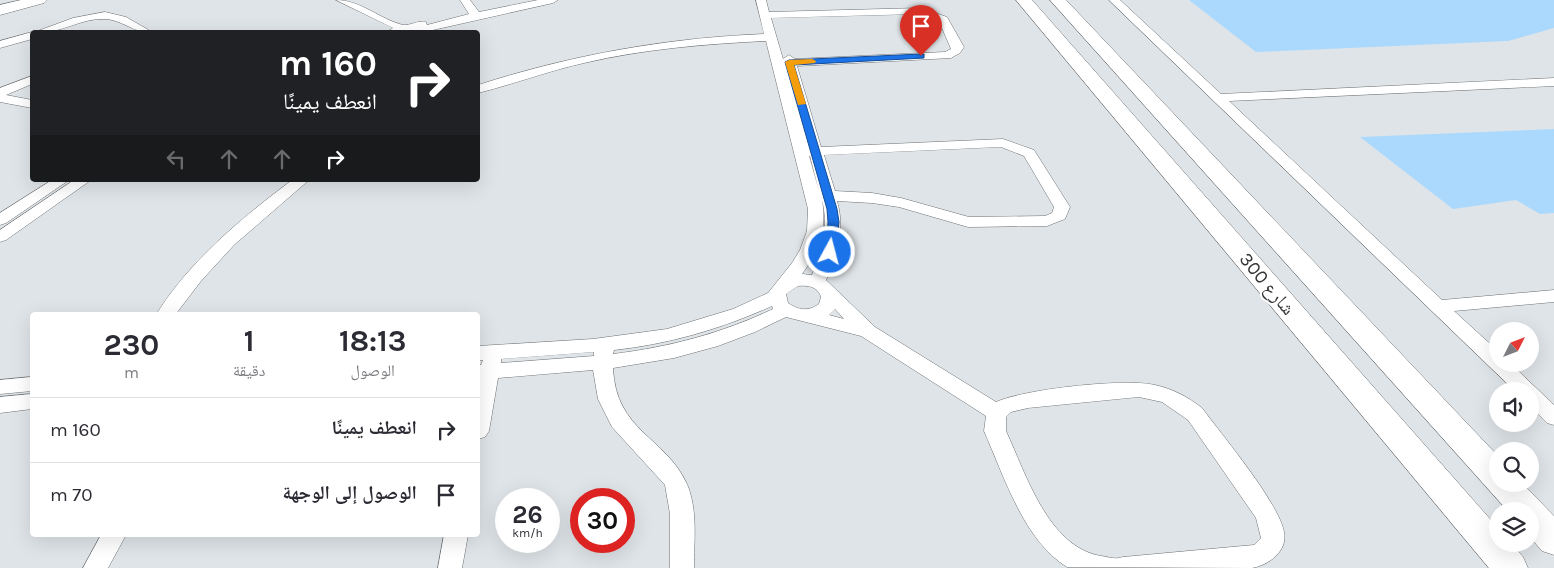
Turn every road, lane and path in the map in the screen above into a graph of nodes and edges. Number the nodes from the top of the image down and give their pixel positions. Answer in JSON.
{"nodes":[{"id":1,"x":39,"y":0,"type":"edge"},
{"id":2,"x":341,"y":0,"type":"edge"},
{"id":3,"x":465,"y":0,"type":"edge"},
{"id":4,"x":527,"y":0,"type":"edge"},
{"id":5,"x":553,"y":0,"type":"edge"},
{"id":6,"x":761,"y":0,"type":"edge"},
{"id":7,"x":771,"y":0,"type":"edge"},
{"id":8,"x":1024,"y":0,"type":"edge"},
{"id":9,"x":1058,"y":0,"type":"edge"},
{"id":10,"x":1114,"y":0,"type":"edge"},
{"id":11,"x":0,"y":10,"type":"edge"},
{"id":12,"x":475,"y":13,"type":"junction"},
{"id":13,"x":770,"y":15,"type":"junction"},
{"id":14,"x":48,"y":30,"type":"edge"},
{"id":15,"x":142,"y":30,"type":"edge"},
{"id":16,"x":406,"y":30,"type":"edge"},
{"id":17,"x":412,"y":30,"type":"edge"},
{"id":18,"x":30,"y":36,"type":"edge"},
{"id":19,"x":771,"y":38,"type":"junction"},
{"id":20,"x":0,"y":45,"type":"edge"},
{"id":21,"x":1108,"y":54,"type":"junction"},
{"id":22,"x":784,"y":63,"type":"junction"},
{"id":23,"x":1080,"y":64,"type":"junction"},
{"id":24,"x":30,"y":81,"type":"edge"},
{"id":25,"x":1133,"y":82,"type":"junction"},
{"id":26,"x":1554,"y":82,"type":"edge"},
{"id":27,"x":480,"y":88,"type":"edge"},
{"id":28,"x":1103,"y":90,"type":"junction"},
{"id":29,"x":0,"y":93,"type":"edge"},
{"id":30,"x":0,"y":98,"type":"edge"},
{"id":31,"x":1217,"y":98,"type":"junction"},
{"id":32,"x":30,"y":104,"type":"edge"},
{"id":33,"x":808,"y":151,"type":"junction"},
{"id":34,"x":60,"y":182,"type":"edge"},
{"id":35,"x":81,"y":182,"type":"edge"},
{"id":36,"x":299,"y":182,"type":"edge"},
{"id":37,"x":820,"y":196,"type":"junction"},
{"id":38,"x":1,"y":231,"type":"edge"},
{"id":39,"x":823,"y":288,"type":"junction"},
{"id":40,"x":1554,"y":296,"type":"edge"},
{"id":41,"x":782,"y":297,"type":"junction"},
{"id":42,"x":1438,"y":306,"type":"junction"},
{"id":43,"x":167,"y":312,"type":"edge"},
{"id":44,"x":803,"y":316,"type":"junction"},
{"id":45,"x":868,"y":332,"type":"junction"},
{"id":46,"x":603,"y":353,"type":"junction"},
{"id":47,"x":1489,"y":354,"type":"edge"},
{"id":48,"x":485,"y":362,"type":"edge"},
{"id":49,"x":1507,"y":372,"type":"edge"},
{"id":50,"x":1518,"y":382,"type":"edge"},
{"id":51,"x":30,"y":384,"type":"edge"},
{"id":52,"x":0,"y":392,"type":"edge"},
{"id":53,"x":30,"y":401,"type":"edge"},
{"id":54,"x":1539,"y":403,"type":"edge"},
{"id":55,"x":480,"y":411,"type":"edge"},
{"id":56,"x":998,"y":413,"type":"junction"},
{"id":57,"x":1554,"y":417,"type":"edge"},
{"id":58,"x":1489,"y":468,"type":"edge"},
{"id":59,"x":1510,"y":492,"type":"edge"},
{"id":60,"x":1520,"y":502,"type":"edge"},
{"id":61,"x":1539,"y":523,"type":"edge"},
{"id":62,"x":113,"y":537,"type":"edge"},
{"id":63,"x":456,"y":537,"type":"edge"},
{"id":64,"x":1554,"y":540,"type":"edge"},
{"id":65,"x":95,"y":568,"type":"edge"},
{"id":66,"x":450,"y":568,"type":"edge"},
{"id":67,"x":682,"y":568,"type":"edge"},
{"id":68,"x":1108,"y":568,"type":"edge"},
{"id":69,"x":1123,"y":568,"type":"edge"},
{"id":70,"x":1511,"y":568,"type":"edge"}],
"edges":[{"from":1,"to":11,"type":"street"},
{"from":2,"to":16,"type":"street"},
{"from":3,"to":12,"type":"street"},
{"from":4,"to":12,"type":"street"},
{"from":5,"to":12,"type":"street"},
{"from":6,"to":13,"type":"street"},
{"from":7,"to":13,"type":"street"},
{"from":8,"to":23,"type":"street","name":"شارع 300"},
{"from":9,"to":21,"type":"street","name":"شارع 300"},
{"from":10,"to":31,"type":"street"},
{"from":12,"to":17,"type":"street"},
{"from":13,"to":19,"type":"street"},
{"from":13,"to":22,"type":"street"},
{"from":13,"to":22,"type":"street"},
{"from":14,"to":15,"type":"street"},
{"from":18,"to":20,"type":"street"},
{"from":19,"to":22,"type":"street"},
{"from":19,"to":27,"type":"street"},
{"from":21,"to":23,"type":"street"},
{"from":21,"to":25,"type":"street","name":"شارع 300"},
{"from":22,"to":33,"type":"street"},
{"from":23,"to":28,"type":"street","name":"شارع 300"},
{"from":24,"to":29,"type":"street"},
{"from":25,"to":28,"type":"street"},
{"from":25,"to":58,"type":"street","name":"شارع 300"},
{"from":26,"to":31,"type":"street"},
{"from":28,"to":70,"type":"street","name":"شارع 300"},
{"from":30,"to":32,"type":"street"},
{"from":31,"to":42,"type":"street"},
{"from":33,"to":37,"type":"street"},
{"from":33,"to":37,"type":"street"},
{"from":34,"to":38,"type":"street"},
{"from":35,"to":38,"type":"street"},
{"from":36,"to":43,"type":"street"},
{"from":37,"to":39,"type":"street"},
{"from":37,"to":41,"type":"street"},
{"from":39,"to":41,"type":"street"},
{"from":39,"to":44,"type":"street"},
{"from":39,"to":45,"type":"street"},
{"from":40,"to":42,"type":"street"},
{"from":41,"to":44,"type":"street"},
{"from":41,"to":46,"type":"street"},
{"from":42,"to":47,"type":"street"},
{"from":44,"to":45,"type":"street"},
{"from":45,"to":56,"type":"street"},
{"from":46,"to":48,"type":"street"},
{"from":46,"to":67,"type":"street"},
{"from":48,"to":55,"type":"street"},
{"from":49,"to":50,"type":"street"},
{"from":51,"to":52,"type":"street"},
{"from":52,"to":53,"type":"street"},
{"from":54,"to":57,"type":"street"},
{"from":56,"to":68,"type":"street"},
{"from":56,"to":69,"type":"street"},
{"from":59,"to":60,"type":"street"},
{"from":61,"to":64,"type":"street"},
{"from":62,"to":65,"type":"street"},
{"from":63,"to":66,"type":"street"}]}
